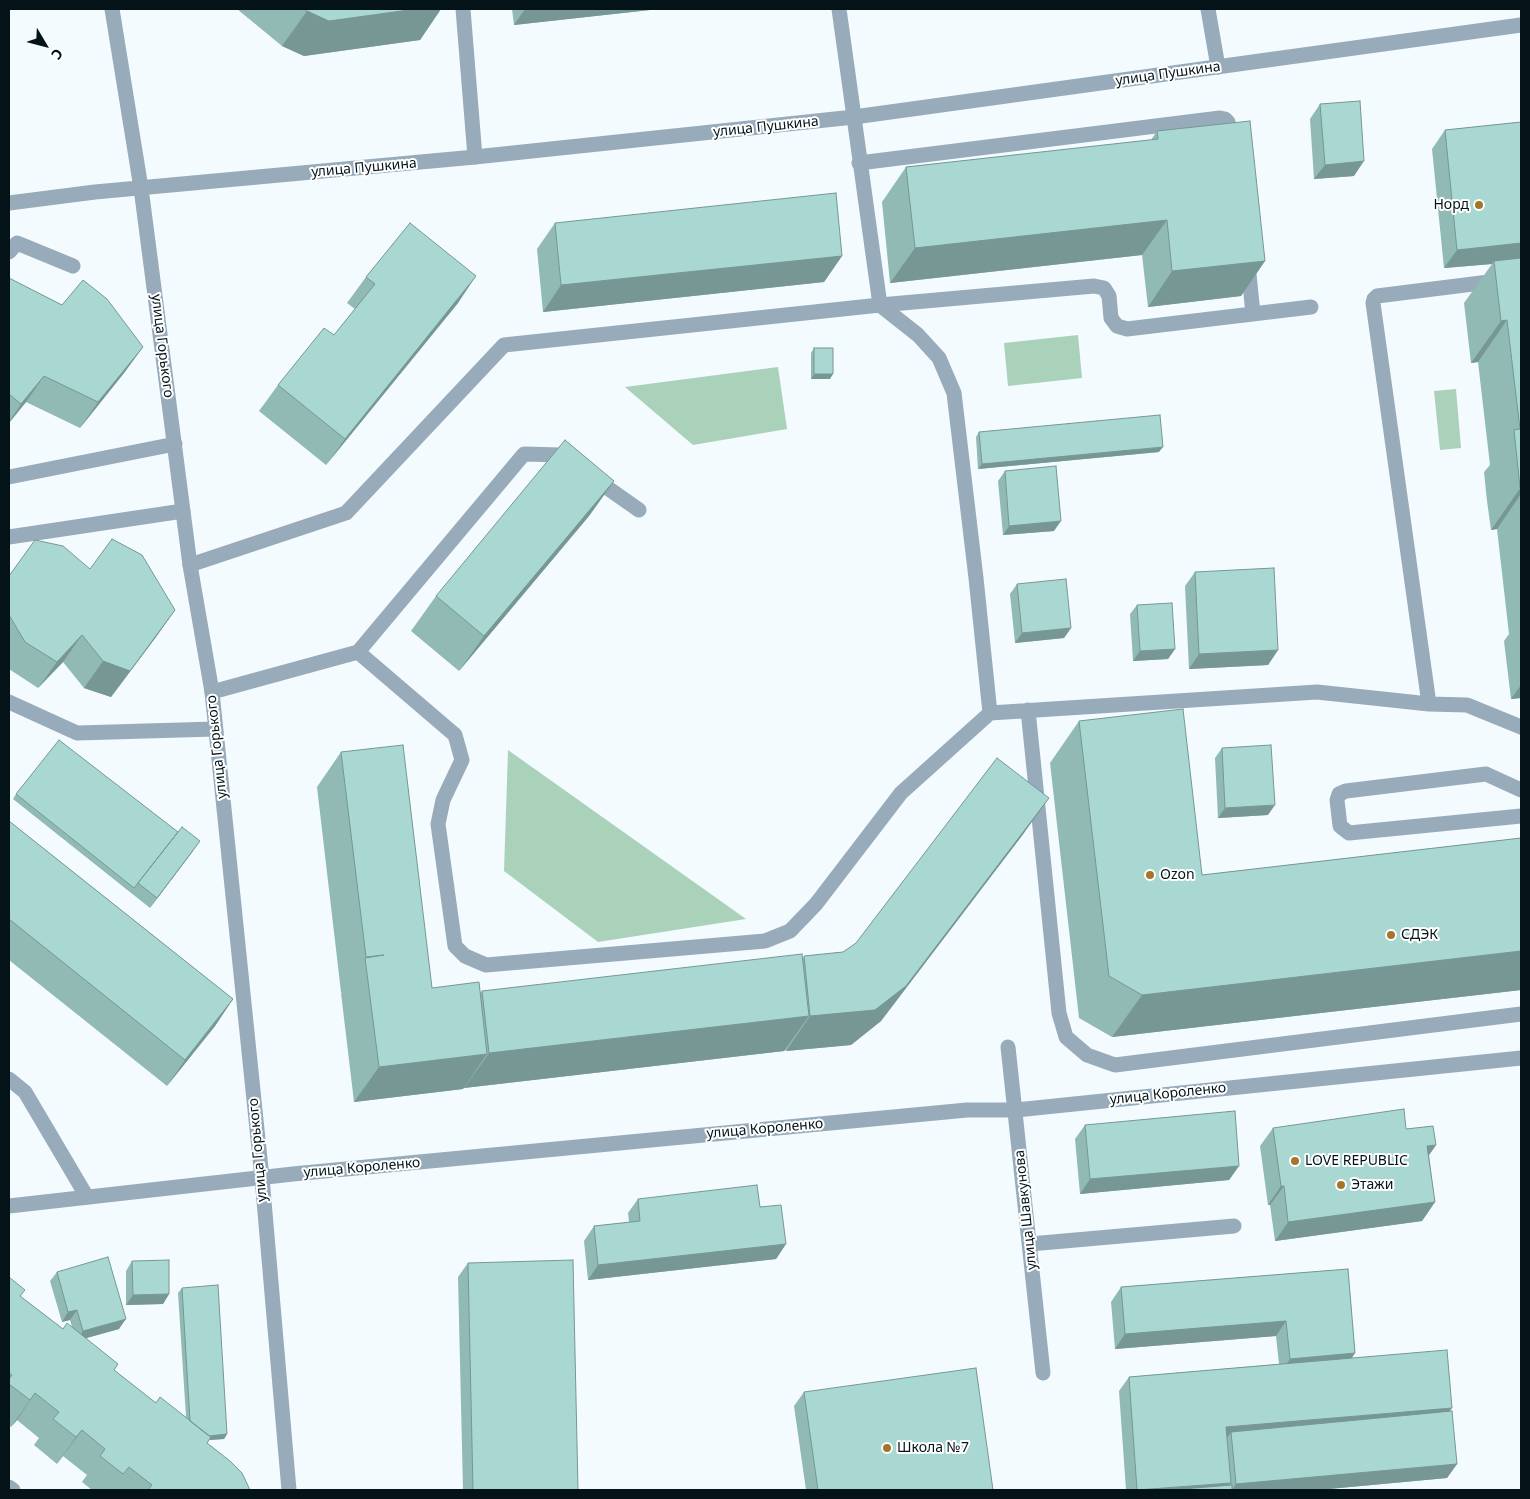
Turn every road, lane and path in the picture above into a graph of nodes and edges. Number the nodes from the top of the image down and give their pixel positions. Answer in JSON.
{"nodes":[{"id":1,"x":112,"y":9,"type":"edge"},
{"id":2,"x":463,"y":9,"type":"edge"},
{"id":3,"x":839,"y":9,"type":"edge"},
{"id":4,"x":1208,"y":9,"type":"edge"},
{"id":5,"x":1521,"y":25,"type":"edge"},
{"id":6,"x":1218,"y":67,"type":"junction"},
{"id":7,"x":854,"y":118,"type":"junction"},
{"id":8,"x":1236,"y":155,"type":"edge"},
{"id":9,"x":475,"y":157,"type":"junction"},
{"id":10,"x":859,"y":163,"type":"junction"},
{"id":11,"x":142,"y":188,"type":"junction"},
{"id":12,"x":9,"y":203,"type":"edge"},
{"id":13,"x":1246,"y":248,"type":"edge"},
{"id":14,"x":9,"y":252,"type":"edge"},
{"id":15,"x":73,"y":266,"type":"dead end"},
{"id":16,"x":1521,"y":278,"type":"edge"},
{"id":17,"x":880,"y":305,"type":"junction"},
{"id":18,"x":1311,"y":307,"type":"dead end"},
{"id":19,"x":1253,"y":314,"type":"junction"},
{"id":20,"x":175,"y":444,"type":"junction"},
{"id":21,"x":9,"y":477,"type":"edge"},
{"id":22,"x":639,"y":510,"type":"dead end"},
{"id":23,"x":183,"y":511,"type":"junction"},
{"id":24,"x":9,"y":537,"type":"edge"},
{"id":25,"x":190,"y":564,"type":"junction"},
{"id":26,"x":358,"y":652,"type":"junction"},
{"id":27,"x":212,"y":692,"type":"junction"},
{"id":28,"x":9,"y":702,"type":"edge"},
{"id":29,"x":1429,"y":704,"type":"junction"},
{"id":30,"x":1028,"y":710,"type":"junction"},
{"id":31,"x":990,"y":713,"type":"junction"},
{"id":32,"x":1521,"y":727,"type":"edge"},
{"id":33,"x":215,"y":729,"type":"junction"},
{"id":34,"x":1521,"y":790,"type":"edge"},
{"id":35,"x":1521,"y":816,"type":"edge"},
{"id":36,"x":1521,"y":1014,"type":"edge"},
{"id":37,"x":1008,"y":1047,"type":"dead end"},
{"id":38,"x":1521,"y":1058,"type":"edge"},
{"id":39,"x":9,"y":1079,"type":"edge"},
{"id":40,"x":1016,"y":1110,"type":"junction"},
{"id":41,"x":262,"y":1178,"type":"junction"},
{"id":42,"x":86,"y":1197,"type":"junction"},
{"id":43,"x":9,"y":1206,"type":"edge"},
{"id":44,"x":1234,"y":1226,"type":"dead end"},
{"id":45,"x":1030,"y":1244,"type":"junction"},
{"id":46,"x":1043,"y":1373,"type":"dead end"},
{"id":47,"x":9,"y":1487,"type":"edge"},
{"id":48,"x":13,"y":1490,"type":"edge"},
{"id":49,"x":289,"y":1490,"type":"edge"}],
"edges":[{"from":1,"to":11,"type":"street","name":"улица Горького"},
{"from":2,"to":9,"type":"street"},
{"from":3,"to":7,"type":"street"},
{"from":4,"to":6,"type":"street"},
{"from":5,"to":6,"type":"street","name":"улица Пушкина"},
{"from":6,"to":7,"type":"street","name":"улица Пушкина"},
{"from":7,"to":9,"type":"street","name":"улица Пушкина"},
{"from":7,"to":10,"type":"street"},
{"from":8,"to":10,"type":"street"},
{"from":9,"to":11,"type":"street","name":"улица Пушкина"},
{"from":10,"to":17,"type":"street"},
{"from":11,"to":12,"type":"street","name":"улица Пушкина"},
{"from":11,"to":20,"type":"street","name":"улица Горького"},
{"from":13,"to":19,"type":"street"},
{"from":14,"to":15,"type":"street"},
{"from":16,"to":29,"type":"street"},
{"from":17,"to":19,"type":"street"},
{"from":17,"to":25,"type":"street"},
{"from":17,"to":31,"type":"street"},
{"from":18,"to":19,"type":"street"},
{"from":20,"to":21,"type":"street"},
{"from":20,"to":23,"type":"street","name":"улица Горького"},
{"from":22,"to":26,"type":"street"},
{"from":23,"to":24,"type":"street"},
{"from":23,"to":25,"type":"street","name":"улица Горького"},
{"from":25,"to":27,"type":"street","name":"улица Горького"},
{"from":26,"to":27,"type":"street"},
{"from":26,"to":31,"type":"street"},
{"from":27,"to":33,"type":"street","name":"улица Горького"},
{"from":28,"to":33,"type":"street"},
{"from":29,"to":30,"type":"street"},
{"from":29,"to":32,"type":"street"},
{"from":30,"to":31,"type":"street"},
{"from":30,"to":36,"type":"street"},
{"from":33,"to":41,"type":"street","name":"улица Горького"},
{"from":34,"to":35,"type":"street"},
{"from":37,"to":40,"type":"street","name":"улица Шавкунова"},
{"from":38,"to":40,"type":"street","name":"улица Короленко"},
{"from":39,"to":42,"type":"street"},
{"from":40,"to":41,"type":"street","name":"улица Короленко"},
{"from":40,"to":45,"type":"street","name":"улица Шавкунова"},
{"from":41,"to":42,"type":"street","name":"улица Короленко"},
{"from":41,"to":49,"type":"street","name":"улица Горького"},
{"from":42,"to":43,"type":"street","name":"улица Короленко"},
{"from":44,"to":45,"type":"street"},
{"from":45,"to":46,"type":"street","name":"улица Шавкунова"},
{"from":47,"to":48,"type":"street"}]}
